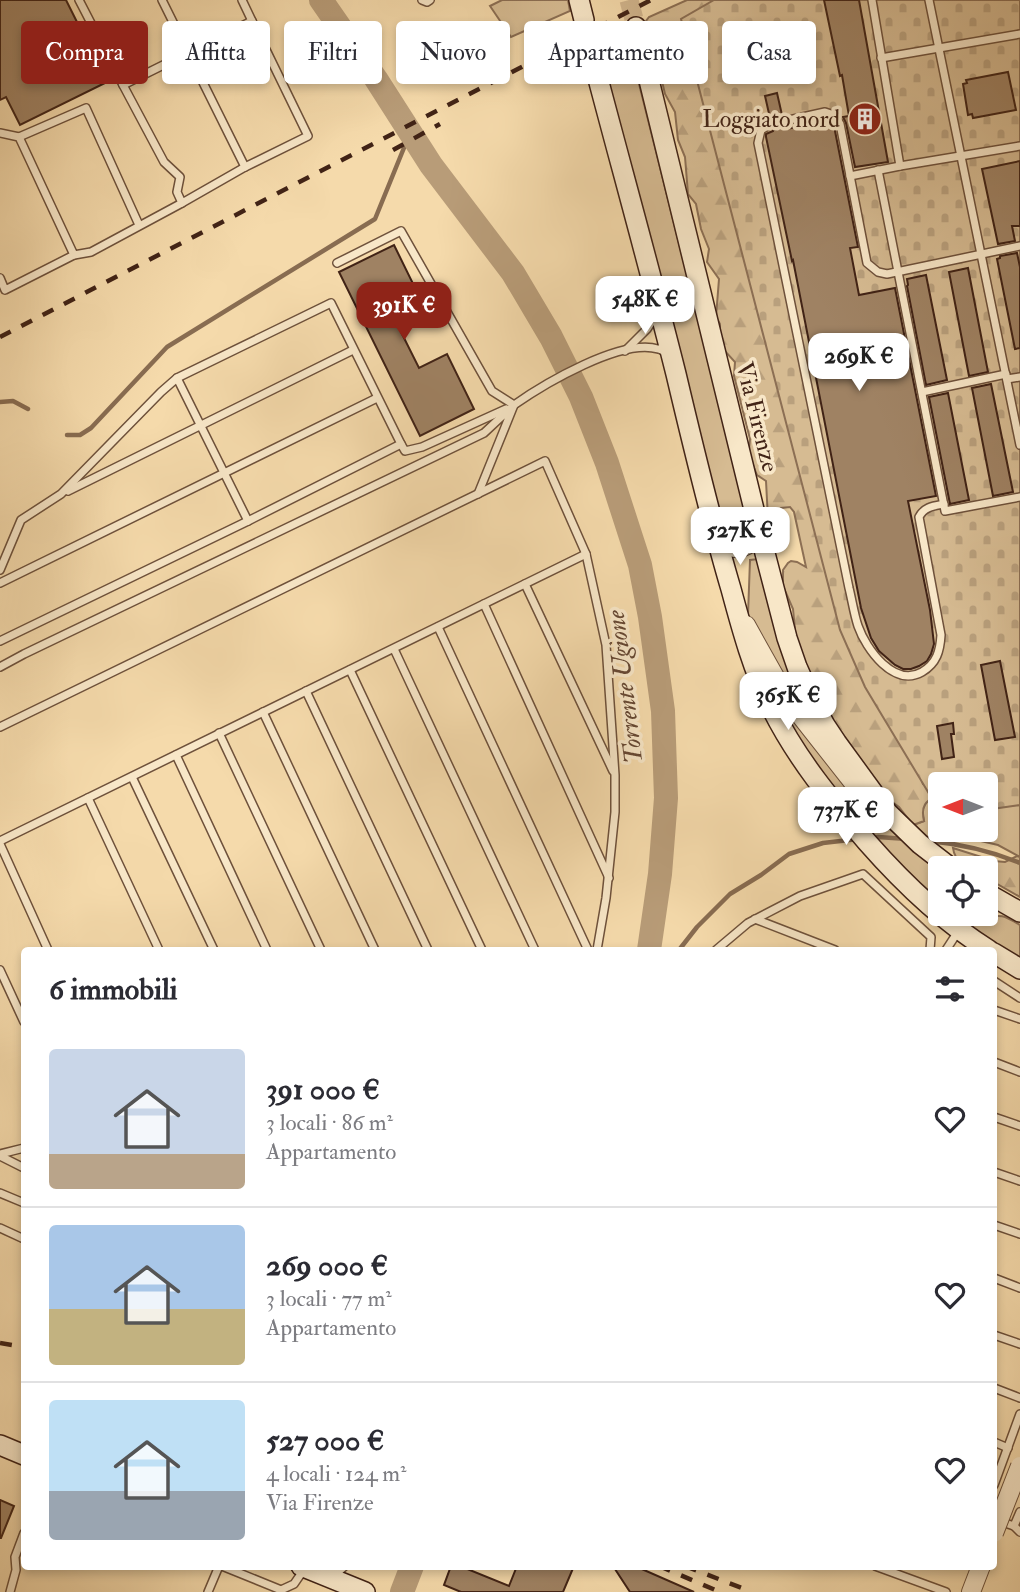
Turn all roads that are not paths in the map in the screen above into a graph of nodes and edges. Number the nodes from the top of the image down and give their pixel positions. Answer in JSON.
{"nodes":[{"id":1,"x":79,"y":0,"type":"edge"},
{"id":2,"x":162,"y":0,"type":"edge"},
{"id":3,"x":242,"y":0,"type":"edge"},
{"id":4,"x":422,"y":0,"type":"edge"},
{"id":5,"x":430,"y":0,"type":"edge"},
{"id":6,"x":579,"y":0,"type":"edge"},
{"id":7,"x":872,"y":0,"type":"edge"},
{"id":8,"x":929,"y":0,"type":"edge"},
{"id":9,"x":252,"y":20,"type":"joint"},
{"id":10,"x":584,"y":20,"type":"tunnel mouth"},
{"id":11,"x":172,"y":21,"type":"edge"},
{"id":12,"x":1020,"y":34,"type":"edge"},
{"id":13,"x":939,"y":48,"type":"junction"},
{"id":14,"x":881,"y":58,"type":"junction"},
{"id":15,"x":162,"y":65,"type":"edge"},
{"id":16,"x":203,"y":84,"type":"edge"},
{"id":17,"x":600,"y":84,"type":"edge"},
{"id":18,"x":650,"y":84,"type":"edge"},
{"id":19,"x":123,"y":85,"type":"junction"},
{"id":20,"x":0,"y":133,"type":"edge"},
{"id":21,"x":19,"y":137,"type":"junction"},
{"id":22,"x":1020,"y":146,"type":"edge"},
{"id":23,"x":961,"y":156,"type":"junction"},
{"id":24,"x":900,"y":166,"type":"junction"},
{"id":25,"x":245,"y":167,"type":"junction"},
{"id":26,"x":878,"y":170,"type":"junction"},
{"id":27,"x":850,"y":176,"type":"junction"},
{"id":28,"x":182,"y":203,"type":"junction"},
{"id":29,"x":139,"y":225,"type":"junction"},
{"id":30,"x":1020,"y":246,"type":"edge"},
{"id":31,"x":981,"y":254,"type":"junction"},
{"id":32,"x":75,"y":255,"type":"junction"},
{"id":33,"x":337,"y":263,"type":"dead end"},
{"id":34,"x":898,"y":271,"type":"junction"},
{"id":35,"x":0,"y":278,"type":"edge"},
{"id":36,"x":3,"y":291,"type":"edge"},
{"id":37,"x":659,"y":308,"type":"junction"},
{"id":38,"x":353,"y":350,"type":"junction"},
{"id":39,"x":625,"y":351,"type":"junction"},
{"id":40,"x":671,"y":356,"type":"junction"},
{"id":41,"x":1007,"y":377,"type":"junction"},
{"id":42,"x":1020,"y":377,"type":"edge"},
{"id":43,"x":177,"y":378,"type":"junction"},
{"id":44,"x":922,"y":392,"type":"junction"},
{"id":45,"x":377,"y":398,"type":"junction"},
{"id":46,"x":514,"y":405,"type":"junction"},
{"id":47,"x":200,"y":425,"type":"junction"},
{"id":48,"x":401,"y":444,"type":"junction"},
{"id":49,"x":1020,"y":445,"type":"edge"},
{"id":50,"x":225,"y":474,"type":"junction"},
{"id":51,"x":61,"y":494,"type":"junction"},
{"id":52,"x":478,"y":494,"type":"junction"},
{"id":53,"x":1020,"y":497,"type":"edge"},
{"id":54,"x":944,"y":504,"type":"junction"},
{"id":55,"x":248,"y":521,"type":"junction"},
{"id":56,"x":760,"y":534,"type":"junction"},
{"id":57,"x":716,"y":538,"type":"junction"},
{"id":58,"x":586,"y":554,"type":"junction"},
{"id":59,"x":0,"y":570,"type":"edge"},
{"id":60,"x":0,"y":583,"type":"edge"},
{"id":61,"x":525,"y":584,"type":"junction"},
{"id":62,"x":484,"y":604,"type":"junction"},
{"id":63,"x":737,"y":610,"type":"junction"},
{"id":64,"x":438,"y":627,"type":"junction"},
{"id":65,"x":0,"y":641,"type":"edge"},
{"id":66,"x":394,"y":649,"type":"junction"},
{"id":67,"x":0,"y":667,"type":"edge"},
{"id":68,"x":350,"y":670,"type":"junction"},
{"id":69,"x":306,"y":691,"type":"junction"},
{"id":70,"x":263,"y":712,"type":"junction"},
{"id":71,"x":0,"y":727,"type":"edge"},
{"id":72,"x":219,"y":733,"type":"junction"},
{"id":73,"x":176,"y":755,"type":"junction"},
{"id":74,"x":615,"y":775,"type":"junction"},
{"id":75,"x":132,"y":776,"type":"junction"},
{"id":76,"x":88,"y":798,"type":"junction"},
{"id":77,"x":893,"y":818,"type":"junction"},
{"id":78,"x":0,"y":842,"type":"edge"},
{"id":79,"x":936,"y":856,"type":"edge"},
{"id":80,"x":609,"y":878,"type":"junction"},
{"id":81,"x":998,"y":900,"type":"edge"},
{"id":82,"x":1018,"y":912,"type":"edge"},
{"id":83,"x":755,"y":919,"type":"junction"},
{"id":84,"x":959,"y":930,"type":"junction"},
{"id":85,"x":47,"y":947,"type":"edge"},
{"id":86,"x":158,"y":947,"type":"edge"},
{"id":87,"x":213,"y":947,"type":"edge"},
{"id":88,"x":266,"y":947,"type":"edge"},
{"id":89,"x":320,"y":947,"type":"edge"},
{"id":90,"x":374,"y":947,"type":"edge"},
{"id":91,"x":427,"y":947,"type":"edge"},
{"id":92,"x":481,"y":947,"type":"edge"},
{"id":93,"x":534,"y":947,"type":"edge"},
{"id":94,"x":587,"y":947,"type":"edge"},
{"id":95,"x":598,"y":947,"type":"edge"},
{"id":96,"x":720,"y":947,"type":"edge"},
{"id":97,"x":827,"y":947,"type":"edge"},
{"id":98,"x":930,"y":947,"type":"edge"},
{"id":99,"x":948,"y":947,"type":"edge"},
{"id":100,"x":984,"y":947,"type":"edge"},
{"id":101,"x":997,"y":955,"type":"edge"},
{"id":102,"x":1020,"y":969,"type":"edge"},
{"id":103,"x":0,"y":970,"type":"edge"},
{"id":104,"x":997,"y":983,"type":"edge"},
{"id":105,"x":1020,"y":998,"type":"edge"},
{"id":106,"x":997,"y":1011,"type":"edge"},
{"id":107,"x":21,"y":1016,"type":"edge"},
{"id":108,"x":1020,"y":1019,"type":"edge"},
{"id":109,"x":997,"y":1063,"type":"edge"},
{"id":110,"x":1020,"y":1072,"type":"edge"},
{"id":111,"x":997,"y":1118,"type":"edge"},
{"id":112,"x":1020,"y":1126,"type":"edge"},
{"id":113,"x":21,"y":1149,"type":"edge"},
{"id":114,"x":0,"y":1155,"type":"edge"},
{"id":115,"x":21,"y":1166,"type":"edge"},
{"id":116,"x":997,"y":1173,"type":"edge"},
{"id":117,"x":1020,"y":1181,"type":"edge"},
{"id":118,"x":0,"y":1193,"type":"edge"},
{"id":119,"x":21,"y":1202,"type":"edge"},
{"id":120,"x":997,"y":1226,"type":"edge"},
{"id":121,"x":0,"y":1228,"type":"edge"},
{"id":122,"x":1020,"y":1234,"type":"edge"},
{"id":123,"x":21,"y":1238,"type":"edge"},
{"id":124,"x":997,"y":1279,"type":"edge"},
{"id":125,"x":1020,"y":1287,"type":"edge"},
{"id":126,"x":997,"y":1336,"type":"edge"},
{"id":127,"x":1020,"y":1345,"type":"edge"},
{"id":128,"x":997,"y":1389,"type":"edge"},
{"id":129,"x":1020,"y":1398,"type":"edge"},
{"id":130,"x":1020,"y":1414,"type":"edge"},
{"id":131,"x":997,"y":1443,"type":"edge"},
{"id":132,"x":0,"y":1445,"type":"edge"},
{"id":133,"x":1008,"y":1448,"type":"junction"},
{"id":134,"x":21,"y":1454,"type":"edge"},
{"id":135,"x":1020,"y":1466,"type":"edge"},
{"id":136,"x":997,"y":1477,"type":"edge"},
{"id":137,"x":1020,"y":1512,"type":"edge"},
{"id":138,"x":1000,"y":1528,"type":"edge"},
{"id":139,"x":1017,"y":1529,"type":"edge"},
{"id":140,"x":21,"y":1541,"type":"edge"},
{"id":141,"x":219,"y":1570,"type":"edge"},
{"id":142,"x":231,"y":1570,"type":"edge"},
{"id":143,"x":301,"y":1570,"type":"edge"},
{"id":144,"x":886,"y":1570,"type":"edge"},
{"id":145,"x":979,"y":1570,"type":"edge"},
{"id":146,"x":338,"y":1572,"type":"edge"},
{"id":147,"x":10,"y":1592,"type":"edge"},
{"id":148,"x":208,"y":1592,"type":"edge"},
{"id":149,"x":365,"y":1592,"type":"edge"},
{"id":150,"x":946,"y":1592,"type":"edge"},
{"id":151,"x":971,"y":1592,"type":"edge"}],
"edges":[{"from":1,"to":19,"type":"lane"},
{"from":2,"to":11,"type":"lane"},
{"from":3,"to":9,"type":"lane"},
{"from":4,"to":5,"type":"lane"},
{"from":6,"to":10,"type":"main road"},
{"from":7,"to":14,"type":"lane"},
{"from":8,"to":13,"type":"lane"},
{"from":9,"to":25,"type":"lane"},
{"from":12,"to":13,"type":"lane"},
{"from":13,"to":14,"type":"lane"},
{"from":13,"to":23,"type":"lane"},
{"from":14,"to":24,"type":"lane"},
{"from":15,"to":19,"type":"lane"},
{"from":16,"to":25,"type":"lane"},
{"from":17,"to":37,"type":"main road","name":"Via Firenze"},
{"from":18,"to":56,"type":"main road","name":"Via Firenze"},
{"from":19,"to":28,"type":"lane"},
{"from":20,"to":21,"type":"lane"},
{"from":21,"to":29,"type":"lane"},
{"from":21,"to":32,"type":"lane"},
{"from":22,"to":23,"type":"lane"},
{"from":23,"to":24,"type":"lane"},
{"from":23,"to":31,"type":"lane"},
{"from":24,"to":26,"type":"lane"},
{"from":25,"to":28,"type":"lane"},
{"from":26,"to":27,"type":"lane"},
{"from":26,"to":34,"type":"lane"},
{"from":27,"to":34,"type":"lane"},
{"from":27,"to":54,"type":"lane"},
{"from":28,"to":29,"type":"lane"},
{"from":29,"to":32,"type":"lane"},
{"from":30,"to":31,"type":"lane"},
{"from":31,"to":34,"type":"lane"},
{"from":31,"to":41,"type":"lane"},
{"from":32,"to":36,"type":"lane"},
{"from":33,"to":46,"type":"lane"},
{"from":34,"to":44,"type":"lane"},
{"from":35,"to":36,"type":"lane"},
{"from":37,"to":39,"type":"lane"},
{"from":37,"to":40,"type":"main road","name":"Via Firenze"},
{"from":38,"to":43,"type":"lane"},
{"from":38,"to":45,"type":"lane"},
{"from":38,"to":47,"type":"lane"},
{"from":39,"to":40,"type":"lane"},
{"from":39,"to":46,"type":"lane"},
{"from":40,"to":57,"type":"main road","name":"Via Firenze"},
{"from":41,"to":42,"type":"lane"},
{"from":41,"to":44,"type":"lane"},
{"from":41,"to":49,"type":"lane"},
{"from":43,"to":47,"type":"lane"},
{"from":43,"to":51,"type":"lane"},
{"from":44,"to":54,"type":"lane"},
{"from":45,"to":48,"type":"lane"},
{"from":45,"to":50,"type":"lane"},
{"from":46,"to":48,"type":"lane"},
{"from":46,"to":52,"type":"lane"},
{"from":46,"to":67,"type":"lane"},
{"from":47,"to":50,"type":"lane"},
{"from":47,"to":51,"type":"lane"},
{"from":48,"to":55,"type":"lane"},
{"from":50,"to":55,"type":"lane"},
{"from":50,"to":60,"type":"lane"},
{"from":51,"to":59,"type":"lane"},
{"from":52,"to":58,"type":"lane"},
{"from":52,"to":71,"type":"lane"},
{"from":53,"to":54,"type":"lane"},
{"from":55,"to":65,"type":"lane"},
{"from":56,"to":57,"type":"street"},
{"from":56,"to":77,"type":"main road","name":"Via Firenze"},
{"from":57,"to":63,"type":"main road","name":"Via Firenze"},
{"from":58,"to":61,"type":"lane"},
{"from":58,"to":74,"type":"lane"},
{"from":61,"to":62,"type":"lane"},
{"from":61,"to":74,"type":"lane"},
{"from":62,"to":64,"type":"lane"},
{"from":62,"to":80,"type":"lane"},
{"from":63,"to":77,"type":"street","name":"Via Firenze"},
{"from":63,"to":84,"type":"main road","name":"Via Firenze"},
{"from":64,"to":66,"type":"lane"},
{"from":64,"to":94,"type":"lane"},
{"from":66,"to":68,"type":"lane"},
{"from":66,"to":93,"type":"lane"},
{"from":68,"to":69,"type":"lane"},
{"from":68,"to":92,"type":"lane"},
{"from":69,"to":70,"type":"lane"},
{"from":69,"to":91,"type":"lane"},
{"from":70,"to":72,"type":"lane"},
{"from":70,"to":90,"type":"lane"},
{"from":72,"to":73,"type":"lane"},
{"from":72,"to":89,"type":"lane"},
{"from":73,"to":75,"type":"lane"},
{"from":73,"to":88,"type":"lane"},
{"from":74,"to":80,"type":"lane"},
{"from":75,"to":76,"type":"lane"},
{"from":75,"to":87,"type":"lane"},
{"from":76,"to":78,"type":"lane"},
{"from":76,"to":86,"type":"lane"},
{"from":77,"to":79,"type":"main road","name":"Via Firenze"},
{"from":78,"to":85,"type":"lane"},
{"from":80,"to":95,"type":"lane"},
{"from":81,"to":82,"type":"main road"},
{"from":83,"to":96,"type":"lane"},
{"from":83,"to":97,"type":"lane"},
{"from":83,"to":98,"type":"lane"},
{"from":84,"to":99,"type":"lane"},
{"from":84,"to":100,"type":"main road","name":"Via Firenze"},
{"from":101,"to":102,"type":"main road"},
{"from":103,"to":107,"type":"lane"},
{"from":104,"to":105,"type":"lane"},
{"from":106,"to":108,"type":"lane"},
{"from":109,"to":110,"type":"lane"},
{"from":111,"to":112,"type":"lane"},
{"from":113,"to":114,"type":"lane"},
{"from":114,"to":115,"type":"lane"},
{"from":116,"to":117,"type":"lane"},
{"from":118,"to":119,"type":"lane"},
{"from":120,"to":122,"type":"lane"},
{"from":121,"to":123,"type":"lane"},
{"from":124,"to":125,"type":"lane"},
{"from":126,"to":127,"type":"lane"},
{"from":128,"to":129,"type":"lane"},
{"from":130,"to":133,"type":"lane"},
{"from":131,"to":133,"type":"lane"},
{"from":132,"to":134,"type":"main road"},
{"from":133,"to":136,"type":"lane"},
{"from":135,"to":138,"type":"street","bridge":true},
{"from":137,"to":139,"type":"lane"},
{"from":138,"to":139,"type":"lane"},
{"from":140,"to":147,"type":"lane"},
{"from":141,"to":148,"type":"lane"},
{"from":142,"to":143,"type":"lane"},
{"from":144,"to":150,"type":"lane"},
{"from":145,"to":151,"type":"street"},
{"from":146,"to":149,"type":"main road"}]}
